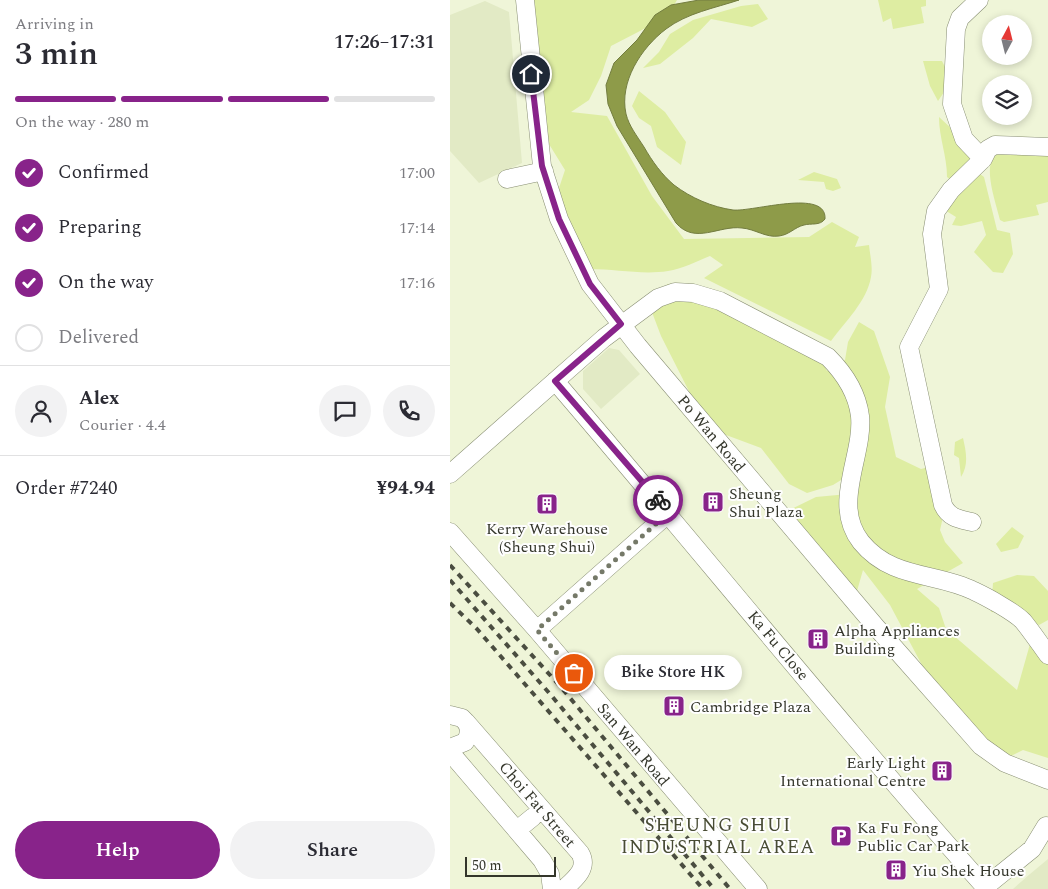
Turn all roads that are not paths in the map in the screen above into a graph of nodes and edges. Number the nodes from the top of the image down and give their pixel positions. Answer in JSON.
{"nodes":[{"id":1,"x":525,"y":0,"type":"edge"},
{"id":2,"x":533,"y":0,"type":"edge"},
{"id":3,"x":979,"y":0,"type":"edge"},
{"id":4,"x":530,"y":58,"type":"junction"},
{"id":5,"x":1048,"y":147,"type":"edge"},
{"id":6,"x":983,"y":159,"type":"junction"},
{"id":7,"x":544,"y":171,"type":"junction"},
{"id":8,"x":507,"y":179,"type":"dead end"},
{"id":9,"x":621,"y":324,"type":"junction"},
{"id":10,"x":555,"y":381,"type":"junction"},
{"id":11,"x":450,"y":474,"type":"edge"},
{"id":12,"x":668,"y":513,"type":"junction"},
{"id":13,"x":972,"y":522,"type":"dead end"},
{"id":14,"x":450,"y":532,"type":"edge"},
{"id":15,"x":537,"y":630,"type":"junction"},
{"id":16,"x":1048,"y":655,"type":"edge"},
{"id":17,"x":458,"y":718,"type":"edge"},
{"id":18,"x":450,"y":748,"type":"edge"},
{"id":19,"x":450,"y":752,"type":"edge"},
{"id":20,"x":1048,"y":780,"type":"edge"},
{"id":21,"x":533,"y":817,"type":"dead end"},
{"id":22,"x":1046,"y":826,"type":"dead end"},
{"id":23,"x":517,"y":830,"type":"junction"},
{"id":24,"x":552,"y":889,"type":"edge"},
{"id":25,"x":564,"y":889,"type":"edge"},
{"id":26,"x":758,"y":889,"type":"edge"}],
"edges":[{"from":1,"to":4,"type":"street","name":"Po Wan Road"},
{"from":2,"to":4,"type":"street","name":"Po Wan Road"},
{"from":3,"to":6,"type":"street"},
{"from":4,"to":7,"type":"street","name":"Po Wan Road"},
{"from":5,"to":6,"type":"street"},
{"from":6,"to":13,"type":"street"},
{"from":7,"to":8,"type":"street"},
{"from":7,"to":9,"type":"street","name":"Po Wan Road"},
{"from":9,"to":10,"type":"street"},
{"from":9,"to":16,"type":"street"},
{"from":9,"to":20,"type":"street","name":"Po Wan Road"},
{"from":10,"to":11,"type":"street"},
{"from":10,"to":12,"type":"street","name":"Ka Fu Close"},
{"from":12,"to":15,"type":"street"},
{"from":12,"to":22,"type":"street","name":"Ka Fu Close"},
{"from":14,"to":15,"type":"street","name":"San Wan Road"},
{"from":15,"to":26,"type":"street","name":"San Wan Road"},
{"from":17,"to":18,"type":"street","name":"Choi Fat Street"},
{"from":17,"to":25,"type":"street","name":"Choi Fat Street"},
{"from":19,"to":23,"type":"street","name":"Choi Fat Street"},
{"from":21,"to":23,"type":"street"},
{"from":23,"to":24,"type":"street","name":"Choi Fat Street"}]}
